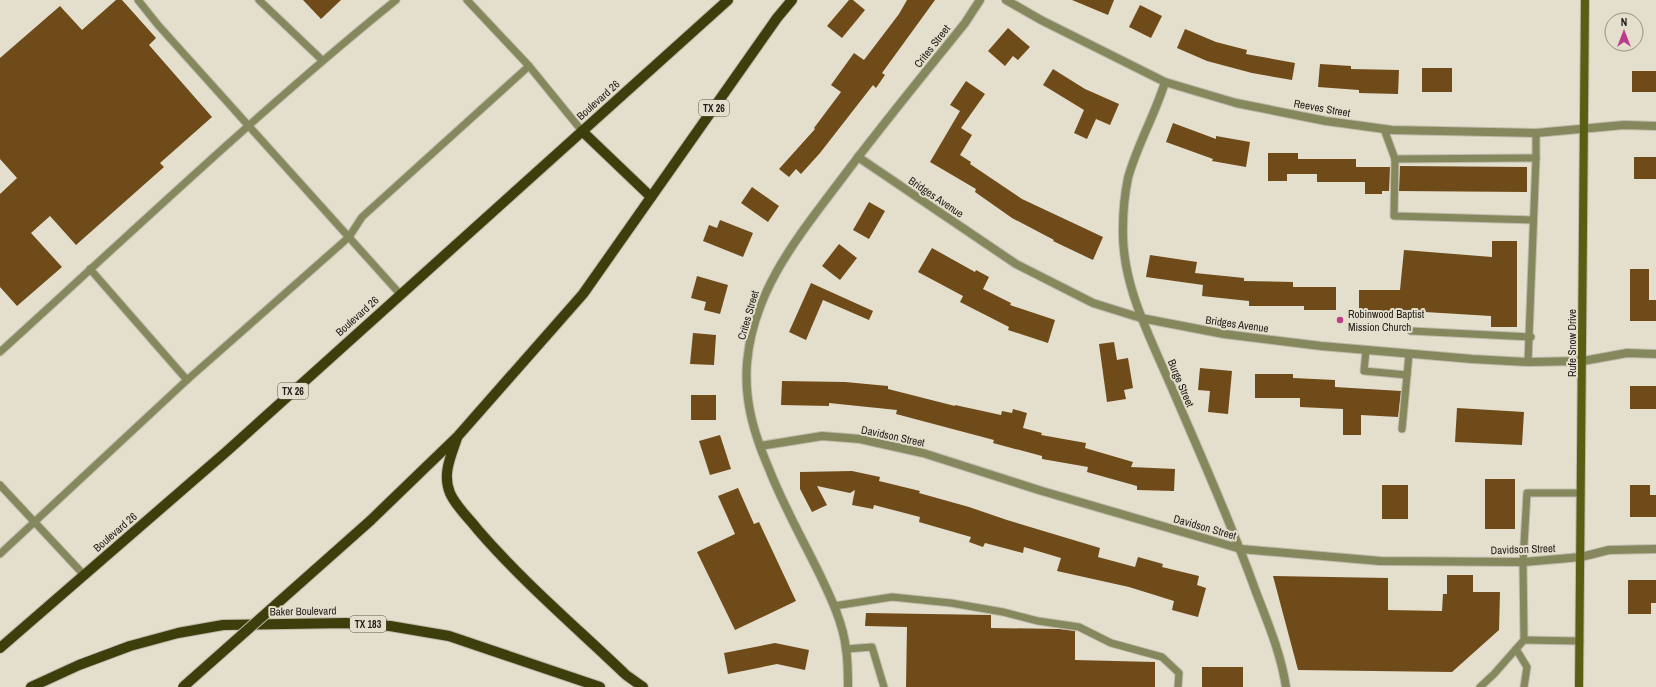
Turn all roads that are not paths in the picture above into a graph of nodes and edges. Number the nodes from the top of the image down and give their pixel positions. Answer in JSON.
{"nodes":[{"id":1,"x":138,"y":0,"type":"edge"},
{"id":2,"x":259,"y":0,"type":"edge"},
{"id":3,"x":396,"y":0,"type":"edge"},
{"id":4,"x":467,"y":0,"type":"edge"},
{"id":5,"x":728,"y":0,"type":"edge"},
{"id":6,"x":792,"y":0,"type":"edge"},
{"id":7,"x":980,"y":0,"type":"edge"},
{"id":8,"x":1006,"y":0,"type":"edge"},
{"id":9,"x":1585,"y":0,"type":"edge"},
{"id":10,"x":322,"y":60,"type":"junction"},
{"id":11,"x":529,"y":66,"type":"junction"},
{"id":12,"x":1165,"y":82,"type":"junction"},
{"id":13,"x":248,"y":125,"type":"junction"},
{"id":14,"x":1656,"y":126,"type":"edge"},
{"id":15,"x":1384,"y":129,"type":"junction"},
{"id":16,"x":1584,"y":129,"type":"junction"},
{"id":17,"x":582,"y":131,"type":"junction"},
{"id":18,"x":1536,"y":133,"type":"junction"},
{"id":19,"x":858,"y":157,"type":"junction"},
{"id":20,"x":1536,"y":158,"type":"junction"},
{"id":21,"x":1396,"y":159,"type":"junction"},
{"id":22,"x":651,"y":197,"type":"junction"},
{"id":23,"x":1533,"y":220,"type":"junction"},
{"id":24,"x":349,"y":237,"type":"junction"},
{"id":25,"x":90,"y":269,"type":"junction"},
{"id":26,"x":400,"y":294,"type":"junction"},
{"id":27,"x":1141,"y":318,"type":"junction"},
{"id":28,"x":1411,"y":331,"type":"dead end"},
{"id":29,"x":1531,"y":337,"type":"junction"},
{"id":30,"x":1366,"y":350,"type":"junction"},
{"id":31,"x":0,"y":352,"type":"edge"},
{"id":32,"x":1409,"y":354,"type":"junction"},
{"id":33,"x":1656,"y":354,"type":"edge"},
{"id":34,"x":1583,"y":361,"type":"junction"},
{"id":35,"x":1528,"y":362,"type":"junction"},
{"id":36,"x":1407,"y":375,"type":"junction"},
{"id":37,"x":187,"y":380,"type":"junction"},
{"id":38,"x":1402,"y":429,"type":"dead end"},
{"id":39,"x":458,"y":436,"type":"junction"},
{"id":40,"x":760,"y":446,"type":"junction"},
{"id":41,"x":0,"y":485,"type":"edge"},
{"id":42,"x":1581,"y":492,"type":"junction"},
{"id":43,"x":34,"y":522,"type":"junction"},
{"id":44,"x":1241,"y":549,"type":"junction"},
{"id":45,"x":1656,"y":550,"type":"edge"},
{"id":46,"x":0,"y":554,"type":"edge"},
{"id":47,"x":1581,"y":557,"type":"junction"},
{"id":48,"x":1524,"y":562,"type":"junction"},
{"id":49,"x":84,"y":575,"type":"junction"},
{"id":50,"x":834,"y":606,"type":"junction"},
{"id":51,"x":1524,"y":640,"type":"junction"},
{"id":52,"x":1580,"y":641,"type":"junction"},
{"id":53,"x":0,"y":648,"type":"edge"},
{"id":54,"x":846,"y":649,"type":"junction"},
{"id":55,"x":1516,"y":649,"type":"junction"},
{"id":56,"x":31,"y":687,"type":"edge"},
{"id":57,"x":183,"y":687,"type":"edge"},
{"id":58,"x":600,"y":687,"type":"edge"},
{"id":59,"x":643,"y":687,"type":"edge"},
{"id":60,"x":848,"y":687,"type":"edge"},
{"id":61,"x":884,"y":687,"type":"edge"},
{"id":62,"x":1178,"y":687,"type":"edge"},
{"id":63,"x":1286,"y":687,"type":"edge"},
{"id":64,"x":1480,"y":687,"type":"edge"},
{"id":65,"x":1524,"y":687,"type":"edge"},
{"id":66,"x":1579,"y":687,"type":"edge"}],
"edges":[{"from":1,"to":13,"type":"lane"},
{"from":2,"to":10,"type":"lane"},
{"from":3,"to":10,"type":"lane"},
{"from":4,"to":11,"type":"lane"},
{"from":5,"to":17,"type":"main road","name":"Boulevard 26","number":"TX 26"},
{"from":6,"to":22,"type":"main road","number":"TX 26"},
{"from":7,"to":19,"type":"street","name":"Crites Street"},
{"from":8,"to":12,"type":"street","name":"Reeves Street"},
{"from":9,"to":16,"type":"main road","name":"Rufe Snow Drive"},
{"from":10,"to":13,"type":"lane"},
{"from":11,"to":17,"type":"lane"},
{"from":11,"to":24,"type":"lane"},
{"from":12,"to":15,"type":"street","name":"Reeves Street"},
{"from":12,"to":27,"type":"street","name":"Burge Street"},
{"from":13,"to":24,"type":"lane"},
{"from":13,"to":25,"type":"lane"},
{"from":14,"to":16,"type":"street","name":"Reeves Street"},
{"from":15,"to":18,"type":"street","name":"Reeves Street"},
{"from":15,"to":21,"type":"lane"},
{"from":16,"to":18,"type":"street","name":"Reeves Street"},
{"from":16,"to":34,"type":"main road","name":"Rufe Snow Drive"},
{"from":17,"to":22,"type":"main road"},
{"from":17,"to":26,"type":"main road","name":"Boulevard 26","number":"TX 26"},
{"from":18,"to":20,"type":"lane"},
{"from":19,"to":27,"type":"street","name":"Bridges Avenue"},
{"from":19,"to":40,"type":"street","name":"Crites Street"},
{"from":20,"to":21,"type":"lane"},
{"from":20,"to":23,"type":"lane"},
{"from":21,"to":23,"type":"lane"},
{"from":22,"to":39,"type":"main road","number":"TX 26"},
{"from":23,"to":29,"type":"lane"},
{"from":24,"to":26,"type":"lane"},
{"from":24,"to":37,"type":"lane"},
{"from":25,"to":31,"type":"lane"},
{"from":25,"to":37,"type":"lane"},
{"from":26,"to":49,"type":"main road","name":"Boulevard 26","number":"TX 26"},
{"from":27,"to":30,"type":"street","name":"Bridges Avenue"},
{"from":27,"to":44,"type":"street","name":"Burge Street"},
{"from":28,"to":29,"type":"lane"},
{"from":29,"to":35,"type":"lane"},
{"from":30,"to":32,"type":"street","name":"Bridges Avenue"},
{"from":30,"to":36,"type":"lane"},
{"from":32,"to":35,"type":"street","name":"Bridges Avenue"},
{"from":32,"to":36,"type":"lane"},
{"from":33,"to":34,"type":"street","name":"Bridges Avenue"},
{"from":34,"to":35,"type":"street","name":"Bridges Avenue"},
{"from":34,"to":42,"type":"main road","name":"Rufe Snow Drive"},
{"from":36,"to":38,"type":"lane"},
{"from":37,"to":43,"type":"lane"},
{"from":39,"to":57,"type":"main road","number":"TX 26","bridge":true},
{"from":39,"to":59,"type":"main road"},
{"from":40,"to":44,"type":"street","name":"Davidson Street"},
{"from":40,"to":50,"type":"street","name":"Crites Street"},
{"from":41,"to":43,"type":"lane"},
{"from":42,"to":47,"type":"main road","name":"Rufe Snow Drive"},
{"from":42,"to":48,"type":"lane"},
{"from":43,"to":46,"type":"lane"},
{"from":43,"to":49,"type":"lane"},
{"from":44,"to":48,"type":"street","name":"Davidson Street"},
{"from":44,"to":63,"type":"street","name":"Burge Street"},
{"from":45,"to":47,"type":"street","name":"Davidson Street"},
{"from":47,"to":48,"type":"street","name":"Davidson Street"},
{"from":47,"to":52,"type":"main road","name":"Rufe Snow Drive"},
{"from":48,"to":51,"type":"lane"},
{"from":49,"to":53,"type":"main road","name":"Boulevard 26","number":"TX 26"},
{"from":50,"to":54,"type":"street","name":"Crites Street"},
{"from":50,"to":62,"type":"lane"},
{"from":51,"to":52,"type":"lane"},
{"from":51,"to":55,"type":"lane"},
{"from":52,"to":66,"type":"main road","name":"Rufe Snow Drive"},
{"from":54,"to":60,"type":"street","name":"Crites Street"},
{"from":54,"to":61,"type":"lane"},
{"from":55,"to":64,"type":"lane"},
{"from":55,"to":65,"type":"lane"},
{"from":56,"to":58,"type":"main road","name":"Baker Boulevard","number":"TX 183"}]}
